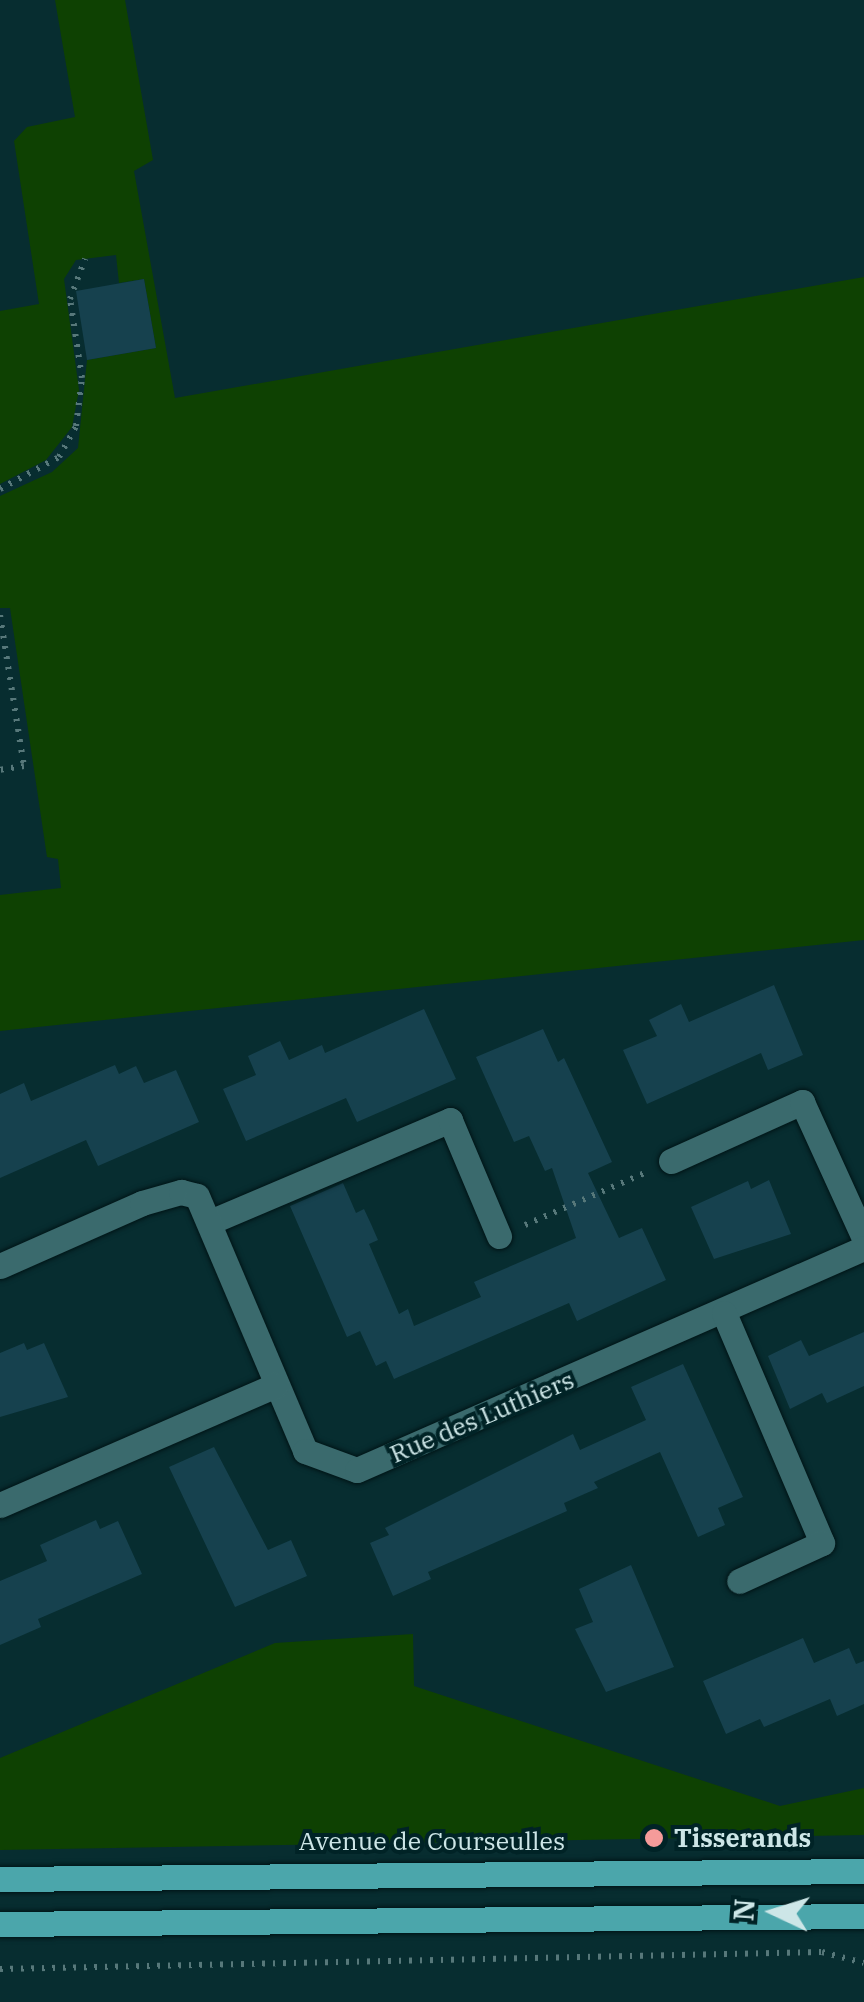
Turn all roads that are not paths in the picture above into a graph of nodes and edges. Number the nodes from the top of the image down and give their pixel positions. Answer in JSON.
{"nodes":[{"id":1,"x":671,"y":1161,"type":"road end"},
{"id":2,"x":210,"y":1222,"type":"junction"},
{"id":3,"x":499,"y":1236,"type":"road end"},
{"id":4,"x":864,"y":1238,"type":"edge"},
{"id":5,"x":864,"y":1248,"type":"edge"},
{"id":6,"x":0,"y":1266,"type":"edge"},
{"id":7,"x":724,"y":1312,"type":"junction"},
{"id":8,"x":276,"y":1385,"type":"junction"},
{"id":9,"x":0,"y":1505,"type":"edge"},
{"id":10,"x":740,"y":1581,"type":"dead end"},
{"id":11,"x":0,"y":1866,"type":"edge"},
{"id":12,"x":864,"y":1871,"type":"edge"},
{"id":13,"x":120,"y":1876,"type":"junction"},
{"id":14,"x":0,"y":1879,"type":"edge"},
{"id":15,"x":864,"y":1916,"type":"edge"},
{"id":16,"x":0,"y":1924,"type":"edge"}],
"edges":[{"from":1,"to":4,"type":"street"},
{"from":2,"to":3,"type":"street"},
{"from":2,"to":6,"type":"street","name":"Rue des Luthiers"},
{"from":2,"to":8,"type":"street","name":"Rue des Luthiers"},
{"from":5,"to":7,"type":"street","name":"Rue des Luthiers"},
{"from":7,"to":8,"type":"street","name":"Rue des Luthiers"},
{"from":7,"to":10,"type":"street"},
{"from":8,"to":9,"type":"street"},
{"from":11,"to":13,"type":"main road"},
{"from":12,"to":13,"type":"main road","name":"Avenue de Courseulles"},
{"from":13,"to":14,"type":"main road","name":"Avenue de Courseulles"},
{"from":15,"to":16,"type":"main road"}]}
